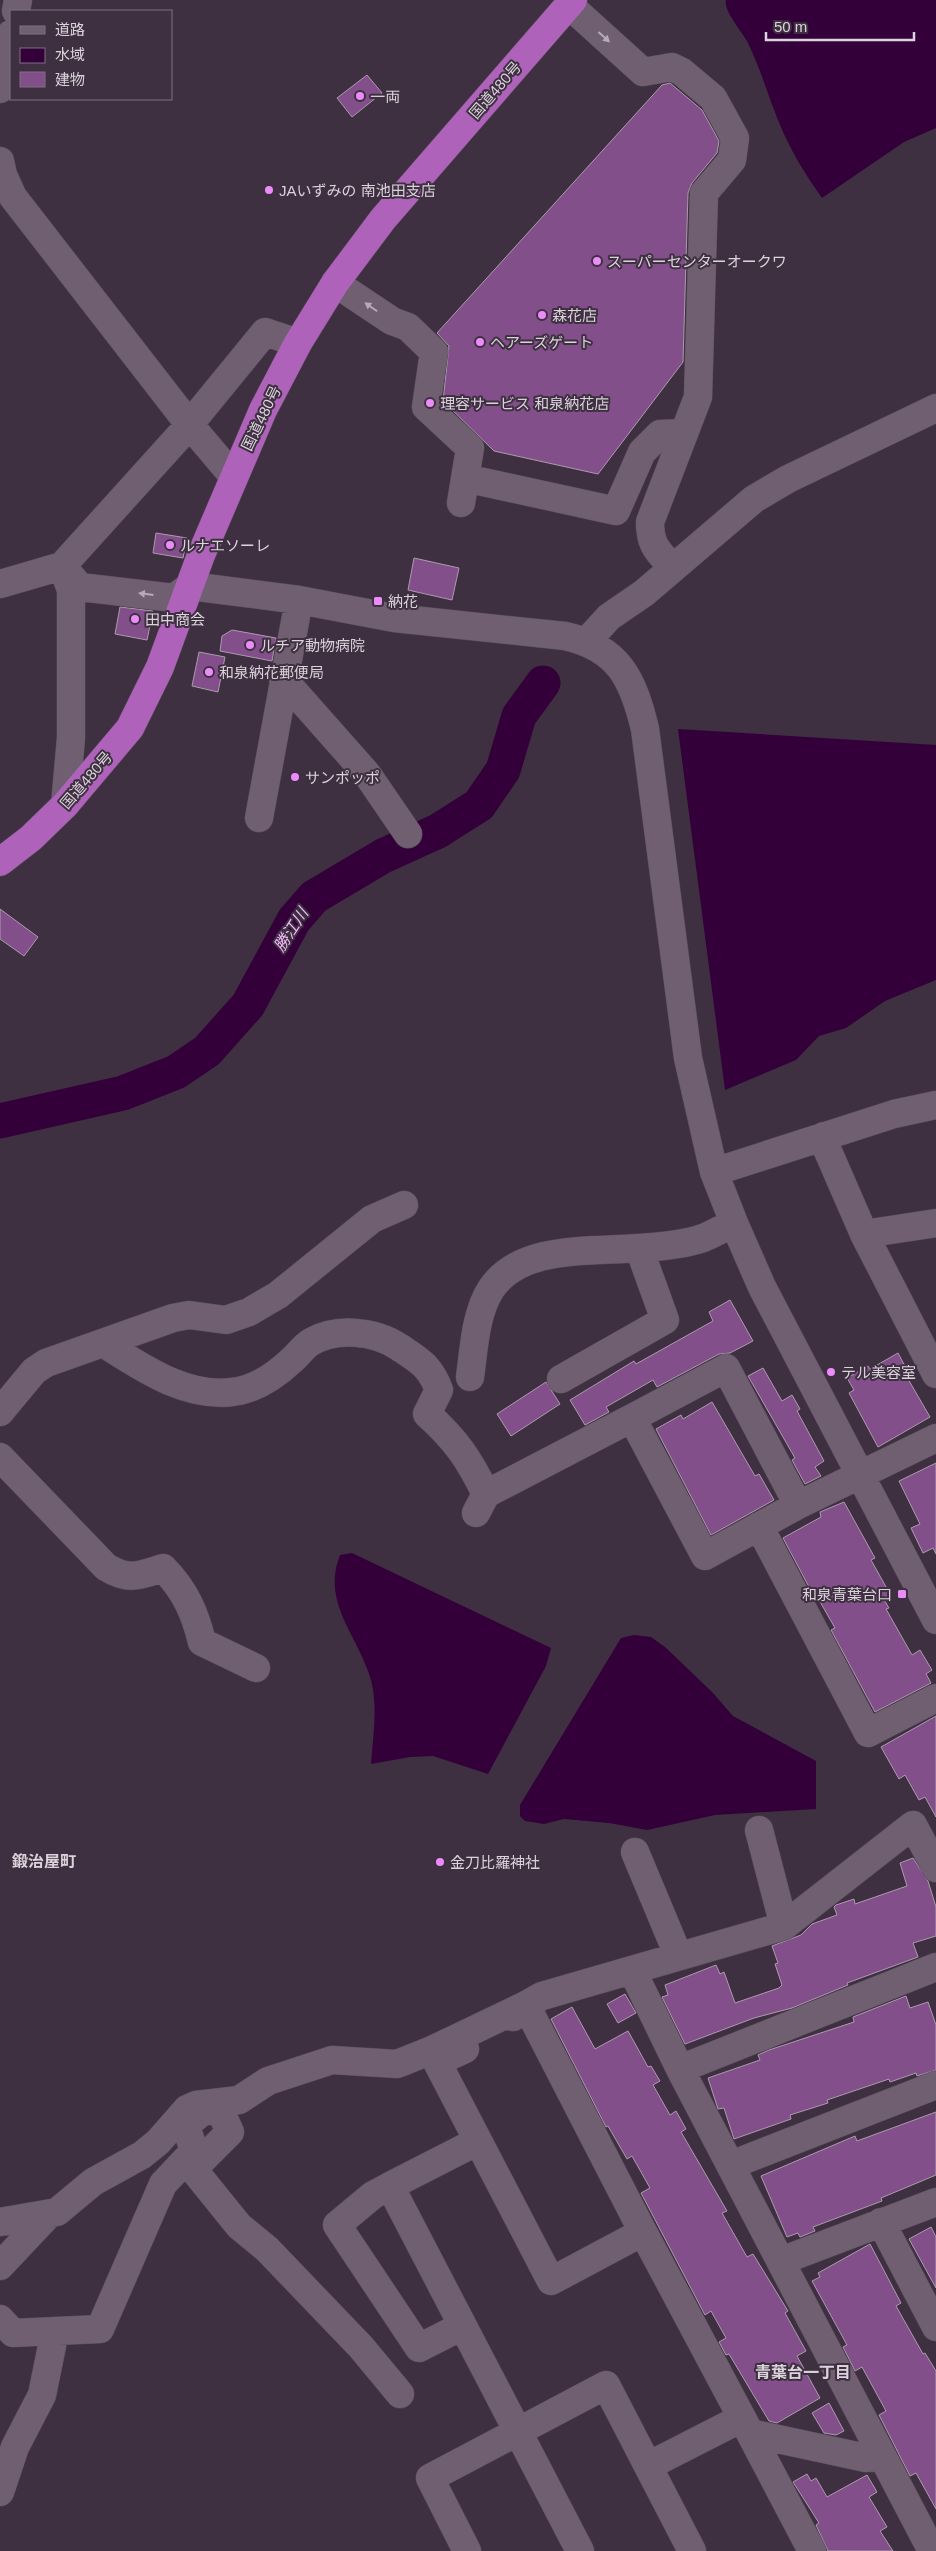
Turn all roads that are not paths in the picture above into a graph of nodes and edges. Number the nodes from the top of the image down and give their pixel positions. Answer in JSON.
{"nodes":[{"id":1,"x":571,"y":3,"type":"edge"},
{"id":2,"x":10,"y":39,"type":"edge"},
{"id":3,"x":0,"y":89,"type":"edge"},
{"id":4,"x":0,"y":161,"type":"edge"},
{"id":5,"x":335,"y":282,"type":"junction"},
{"id":6,"x":298,"y":343,"type":"junction"},
{"id":7,"x":936,"y":408,"type":"edge"},
{"id":8,"x":189,"y":424,"type":"junction"},
{"id":9,"x":684,"y":433,"type":"junction"},
{"id":10,"x":233,"y":476,"type":"junction"},
{"id":11,"x":62,"y":566,"type":"junction"},
{"id":12,"x":673,"y":568,"type":"junction"},
{"id":13,"x":0,"y":584,"type":"edge"},
{"id":14,"x":190,"y":586,"type":"junction"},
{"id":15,"x":299,"y":600,"type":"junction"},
{"id":16,"x":587,"y":641,"type":"junction"},
{"id":17,"x":283,"y":679,"type":"junction"},
{"id":18,"x":65,"y":805,"type":"junction"},
{"id":19,"x":259,"y":818,"type":"dead end"},
{"id":20,"x":408,"y":834,"type":"dead end"},
{"id":21,"x":0,"y":862,"type":"edge"},
{"id":22,"x":936,"y":1105,"type":"edge"},
{"id":23,"x":824,"y":1136,"type":"junction"},
{"id":24,"x":714,"y":1172,"type":"junction"},
{"id":25,"x":404,"y":1205,"type":"dead end"},
{"id":26,"x":734,"y":1223,"type":"junction"},
{"id":27,"x":936,"y":1223,"type":"edge"},
{"id":28,"x":864,"y":1234,"type":"junction"},
{"id":29,"x":639,"y":1248,"type":"junction"},
{"id":30,"x":924,"y":1329,"type":"edge"},
{"id":31,"x":103,"y":1343,"type":"junction"},
{"id":32,"x":936,"y":1374,"type":"edge"},
{"id":33,"x":470,"y":1377,"type":"dead end"},
{"id":34,"x":562,"y":1379,"type":"dead end"},
{"id":35,"x":0,"y":1412,"type":"edge"},
{"id":36,"x":632,"y":1418,"type":"junction"},
{"id":37,"x":936,"y":1438,"type":"edge"},
{"id":38,"x":0,"y":1457,"type":"edge"},
{"id":39,"x":860,"y":1475,"type":"junction"},
{"id":40,"x":798,"y":1505,"type":"junction"},
{"id":41,"x":759,"y":1526,"type":"junction"},
{"id":42,"x":936,"y":1620,"type":"edge"},
{"id":43,"x":256,"y":1668,"type":"dead end"},
{"id":44,"x":936,"y":1698,"type":"edge"},
{"id":45,"x":759,"y":1830,"type":"dead end"},
{"id":46,"x":635,"y":1852,"type":"dead end"},
{"id":47,"x":936,"y":1868,"type":"edge"},
{"id":48,"x":784,"y":1926,"type":"junction"},
{"id":49,"x":678,"y":1955,"type":"junction"},
{"id":50,"x":936,"y":1967,"type":"edge"},
{"id":51,"x":632,"y":1970,"type":"junction"},
{"id":52,"x":526,"y":2005,"type":"junction"},
{"id":53,"x":680,"y":2069,"type":"junction"},
{"id":54,"x":936,"y":2085,"type":"edge"},
{"id":55,"x":182,"y":2122,"type":"junction"},
{"id":56,"x":478,"y":2141,"type":"junction"},
{"id":57,"x":732,"y":2165,"type":"junction"},
{"id":58,"x":390,"y":2186,"type":"junction"},
{"id":59,"x":936,"y":2202,"type":"edge"},
{"id":60,"x":49,"y":2214,"type":"junction"},
{"id":61,"x":0,"y":2222,"type":"edge"},
{"id":62,"x":881,"y":2222,"type":"junction"},
{"id":63,"x":643,"y":2232,"type":"junction"},
{"id":64,"x":781,"y":2261,"type":"junction"},
{"id":65,"x":0,"y":2266,"type":"edge"},
{"id":66,"x":0,"y":2319,"type":"edge"},
{"id":67,"x":462,"y":2326,"type":"junction"},
{"id":68,"x":936,"y":2327,"type":"edge"},
{"id":69,"x":55,"y":2331,"type":"junction"},
{"id":70,"x":400,"y":2394,"type":"dead end"},
{"id":71,"x":746,"y":2425,"type":"junction"},
{"id":72,"x":517,"y":2431,"type":"junction"},
{"id":73,"x":882,"y":2457,"type":"junction"},
{"id":74,"x":648,"y":2466,"type":"junction"},
{"id":75,"x":1,"y":2488,"type":"edge"},
{"id":76,"x":467,"y":2551,"type":"edge"},
{"id":77,"x":580,"y":2551,"type":"edge"},
{"id":78,"x":692,"y":2551,"type":"edge"},
{"id":79,"x":812,"y":2551,"type":"edge"},
{"id":80,"x":932,"y":2551,"type":"edge"}],
"edges":[{"from":1,"to":5,"type":"highway","name":"国道480号"},
{"from":1,"to":9,"type":"street","one_way":true},
{"from":2,"to":3,"type":"street"},
{"from":4,"to":8,"type":"street"},
{"from":5,"to":6,"type":"highway","name":"国道480号"},
{"from":9,"to":5,"type":"street","one_way":true},
{"from":6,"to":8,"type":"street"},
{"from":6,"to":10,"type":"highway","name":"国道480号"},
{"from":7,"to":12,"type":"street"},
{"from":8,"to":10,"type":"street"},
{"from":8,"to":11,"type":"street"},
{"from":9,"to":12,"type":"street"},
{"from":10,"to":14,"type":"highway","name":"国道480号"},
{"from":11,"to":13,"type":"street"},
{"from":14,"to":11,"type":"street","one_way":true},
{"from":11,"to":18,"type":"street"},
{"from":12,"to":16,"type":"street"},
{"from":14,"to":15,"type":"street"},
{"from":14,"to":18,"type":"highway","name":"国道480号"},
{"from":15,"to":16,"type":"street"},
{"from":15,"to":17,"type":"street"},
{"from":16,"to":24,"type":"street"},
{"from":17,"to":19,"type":"street"},
{"from":17,"to":20,"type":"street"},
{"from":18,"to":21,"type":"highway","name":"国道480号"},
{"from":22,"to":23,"type":"street"},
{"from":23,"to":24,"type":"street"},
{"from":23,"to":28,"type":"street"},
{"from":24,"to":26,"type":"street"},
{"from":25,"to":31,"type":"street"},
{"from":26,"to":29,"type":"street"},
{"from":26,"to":39,"type":"street"},
{"from":27,"to":28,"type":"street"},
{"from":28,"to":30,"type":"street"},
{"from":29,"to":33,"type":"street"},
{"from":29,"to":34,"type":"street"},
{"from":30,"to":32,"type":"street"},
{"from":31,"to":35,"type":"street"},
{"from":31,"to":36,"type":"street"},
{"from":36,"to":40,"type":"street"},
{"from":36,"to":41,"type":"street"},
{"from":37,"to":39,"type":"street"},
{"from":38,"to":43,"type":"street"},
{"from":39,"to":40,"type":"street"},
{"from":39,"to":42,"type":"street"},
{"from":40,"to":41,"type":"street"},
{"from":41,"to":44,"type":"street"},
{"from":45,"to":48,"type":"street"},
{"from":46,"to":49,"type":"street"},
{"from":47,"to":48,"type":"street"},
{"from":48,"to":49,"type":"street"},
{"from":49,"to":51,"type":"street"},
{"from":50,"to":53,"type":"street"},
{"from":51,"to":52,"type":"street"},
{"from":51,"to":53,"type":"street"},
{"from":52,"to":55,"type":"street"},
{"from":52,"to":56,"type":"street"},
{"from":52,"to":63,"type":"street"},
{"from":53,"to":57,"type":"street"},
{"from":54,"to":57,"type":"street"},
{"from":55,"to":60,"type":"street"},
{"from":55,"to":69,"type":"street"},
{"from":55,"to":70,"type":"street"},
{"from":56,"to":58,"type":"street"},
{"from":56,"to":63,"type":"street"},
{"from":57,"to":64,"type":"street"},
{"from":58,"to":67,"type":"street"},
{"from":58,"to":67,"type":"street"},
{"from":59,"to":62,"type":"street"},
{"from":60,"to":61,"type":"street"},
{"from":60,"to":65,"type":"street"},
{"from":62,"to":64,"type":"street"},
{"from":62,"to":68,"type":"street"},
{"from":63,"to":71,"type":"street"},
{"from":64,"to":73,"type":"street"},
{"from":66,"to":69,"type":"street"},
{"from":67,"to":72,"type":"street"},
{"from":69,"to":75,"type":"street"},
{"from":71,"to":73,"type":"street"},
{"from":71,"to":74,"type":"street"},
{"from":71,"to":79,"type":"street"},
{"from":72,"to":74,"type":"street"},
{"from":72,"to":76,"type":"street"},
{"from":72,"to":77,"type":"street"},
{"from":73,"to":80,"type":"street"},
{"from":74,"to":78,"type":"street"}]}
